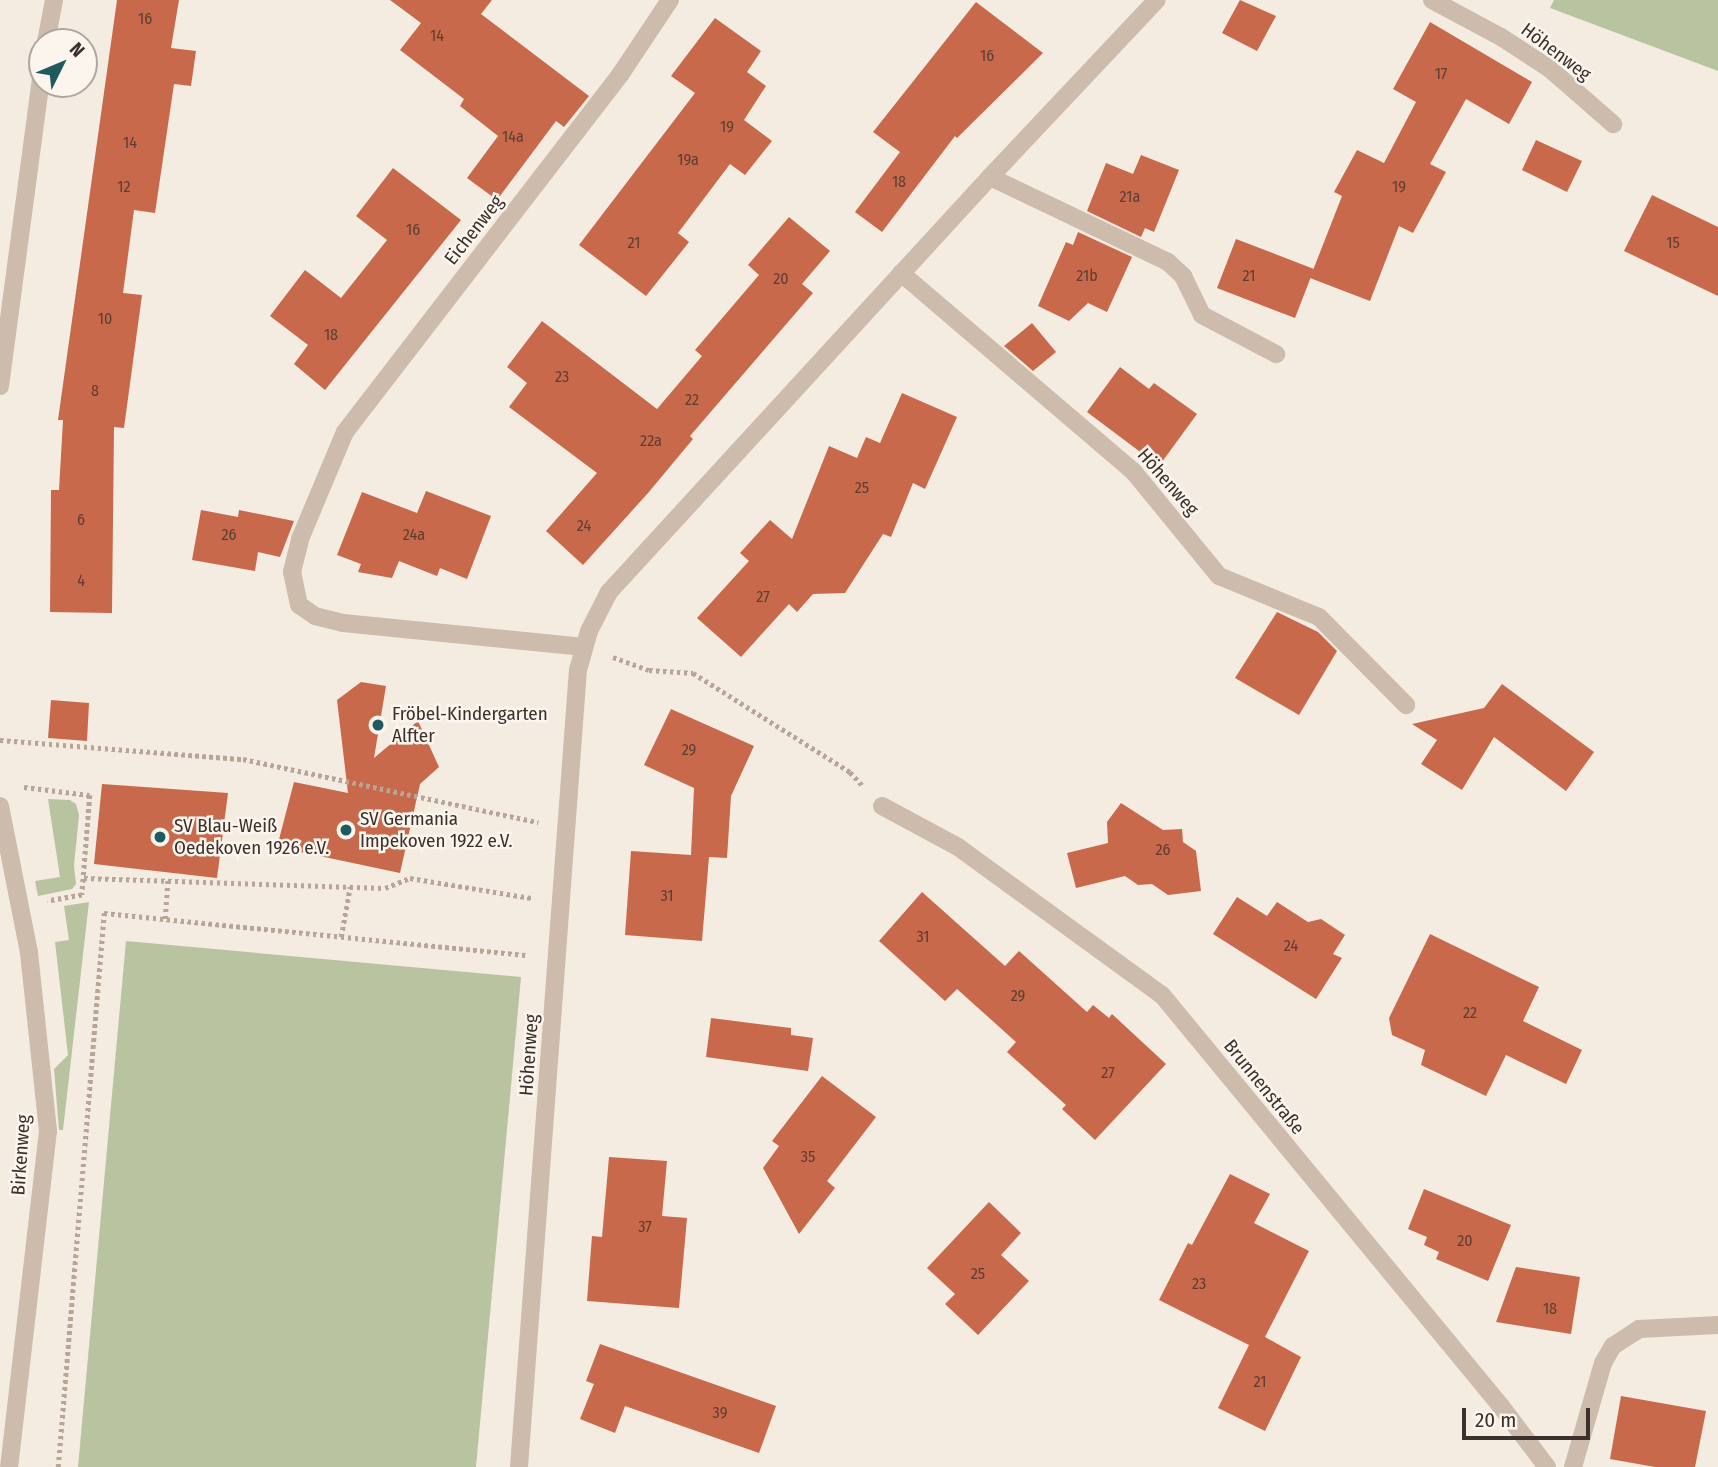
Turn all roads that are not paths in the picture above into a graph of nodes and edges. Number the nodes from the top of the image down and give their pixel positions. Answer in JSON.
{"nodes":[{"id":1,"x":54,"y":0,"type":"edge"},
{"id":2,"x":670,"y":0,"type":"edge"},
{"id":3,"x":1157,"y":0,"type":"edge"},
{"id":4,"x":1432,"y":0,"type":"edge"},
{"id":5,"x":49,"y":28,"type":"edge"},
{"id":6,"x":39,"y":98,"type":"edge"},
{"id":7,"x":1613,"y":124,"type":"dead end"},
{"id":8,"x":990,"y":177,"type":"junction"},
{"id":9,"x":901,"y":273,"type":"junction"},
{"id":10,"x":1276,"y":354,"type":"dead end"},
{"id":11,"x":0,"y":386,"type":"edge"},
{"id":12,"x":584,"y":647,"type":"junction"},
{"id":13,"x":1406,"y":705,"type":"dead end"},
{"id":14,"x":0,"y":806,"type":"edge"},
{"id":15,"x":882,"y":806,"type":"road end"},
{"id":16,"x":1718,"y":1325,"type":"edge"},
{"id":17,"x":9,"y":1467,"type":"edge"},
{"id":18,"x":519,"y":1467,"type":"edge"},
{"id":19,"x":1547,"y":1467,"type":"edge"},
{"id":20,"x":1573,"y":1467,"type":"edge"}],
"edges":[{"from":1,"to":5,"type":"street"},
{"from":2,"to":12,"type":"street","name":"Eichenweg"},
{"from":3,"to":8,"type":"street","name":"Höhenweg"},
{"from":4,"to":7,"type":"street","name":"Höhenweg"},
{"from":6,"to":11,"type":"street"},
{"from":8,"to":9,"type":"street","name":"Höhenweg"},
{"from":8,"to":10,"type":"street"},
{"from":9,"to":12,"type":"street","name":"Höhenweg"},
{"from":9,"to":13,"type":"street","name":"Höhenweg"},
{"from":12,"to":18,"type":"street","name":"Höhenweg"},
{"from":14,"to":17,"type":"street","name":"Birkenweg"},
{"from":15,"to":19,"type":"street","name":"Brunnenstraße"},
{"from":16,"to":20,"type":"street"}]}
